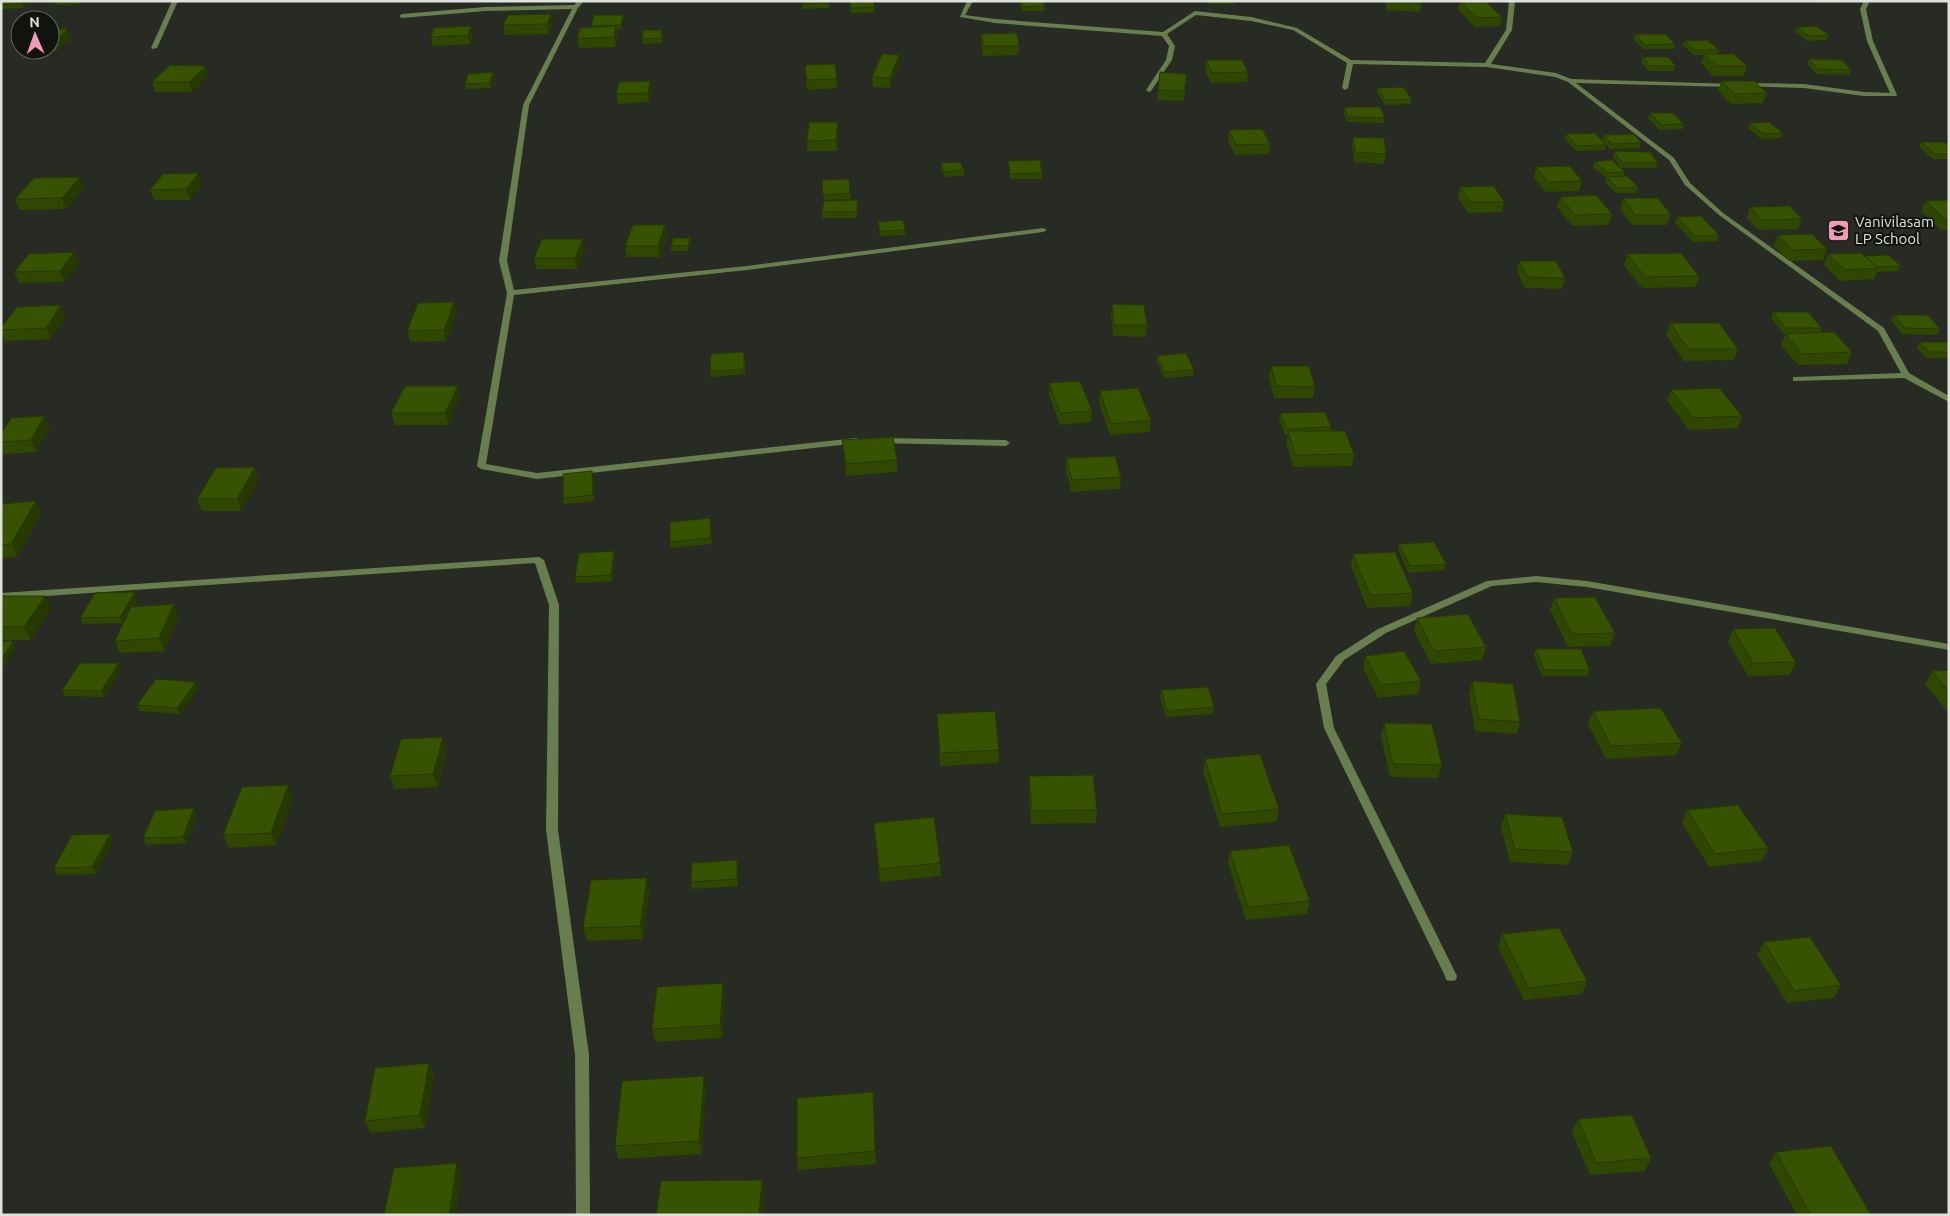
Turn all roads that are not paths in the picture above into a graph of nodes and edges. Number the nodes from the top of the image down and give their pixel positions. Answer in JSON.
{"nodes":[{"id":1,"x":175,"y":1,"type":"edge"},
{"id":2,"x":970,"y":1,"type":"edge"},
{"id":3,"x":1512,"y":1,"type":"edge"},
{"id":4,"x":1866,"y":1,"type":"edge"},
{"id":5,"x":579,"y":4,"type":"edge"},
{"id":6,"x":402,"y":16,"type":"dead end"},
{"id":7,"x":1164,"y":34,"type":"junction"},
{"id":8,"x":154,"y":48,"type":"dead end"},
{"id":9,"x":1350,"y":62,"type":"junction"},
{"id":10,"x":1488,"y":65,"type":"junction"},
{"id":11,"x":1570,"y":81,"type":"junction"},
{"id":12,"x":1344,"y":88,"type":"dead end"},
{"id":13,"x":1149,"y":90,"type":"dead end"},
{"id":14,"x":1043,"y":230,"type":"dead end"},
{"id":15,"x":512,"y":293,"type":"junction"},
{"id":16,"x":1906,"y":375,"type":"junction"},
{"id":17,"x":1796,"y":379,"type":"dead end"},
{"id":18,"x":1949,"y":400,"type":"edge"},
{"id":19,"x":1006,"y":443,"type":"dead end"},
{"id":20,"x":1,"y":596,"type":"edge"},
{"id":21,"x":1949,"y":647,"type":"edge"},
{"id":22,"x":1451,"y":976,"type":"dead end"},
{"id":23,"x":584,"y":1215,"type":"edge"}],
"edges":[{"from":1,"to":8,"type":"street"},
{"from":2,"to":7,"type":"street"},
{"from":3,"to":10,"type":"street"},
{"from":4,"to":11,"type":"street"},
{"from":5,"to":6,"type":"street"},
{"from":5,"to":15,"type":"street"},
{"from":7,"to":9,"type":"street"},
{"from":7,"to":13,"type":"street"},
{"from":9,"to":10,"type":"street"},
{"from":9,"to":12,"type":"street"},
{"from":10,"to":11,"type":"street"},
{"from":11,"to":16,"type":"street"},
{"from":14,"to":15,"type":"street"},
{"from":15,"to":19,"type":"street"},
{"from":16,"to":17,"type":"street"},
{"from":16,"to":18,"type":"street"},
{"from":20,"to":23,"type":"street"},
{"from":21,"to":22,"type":"street"}]}
